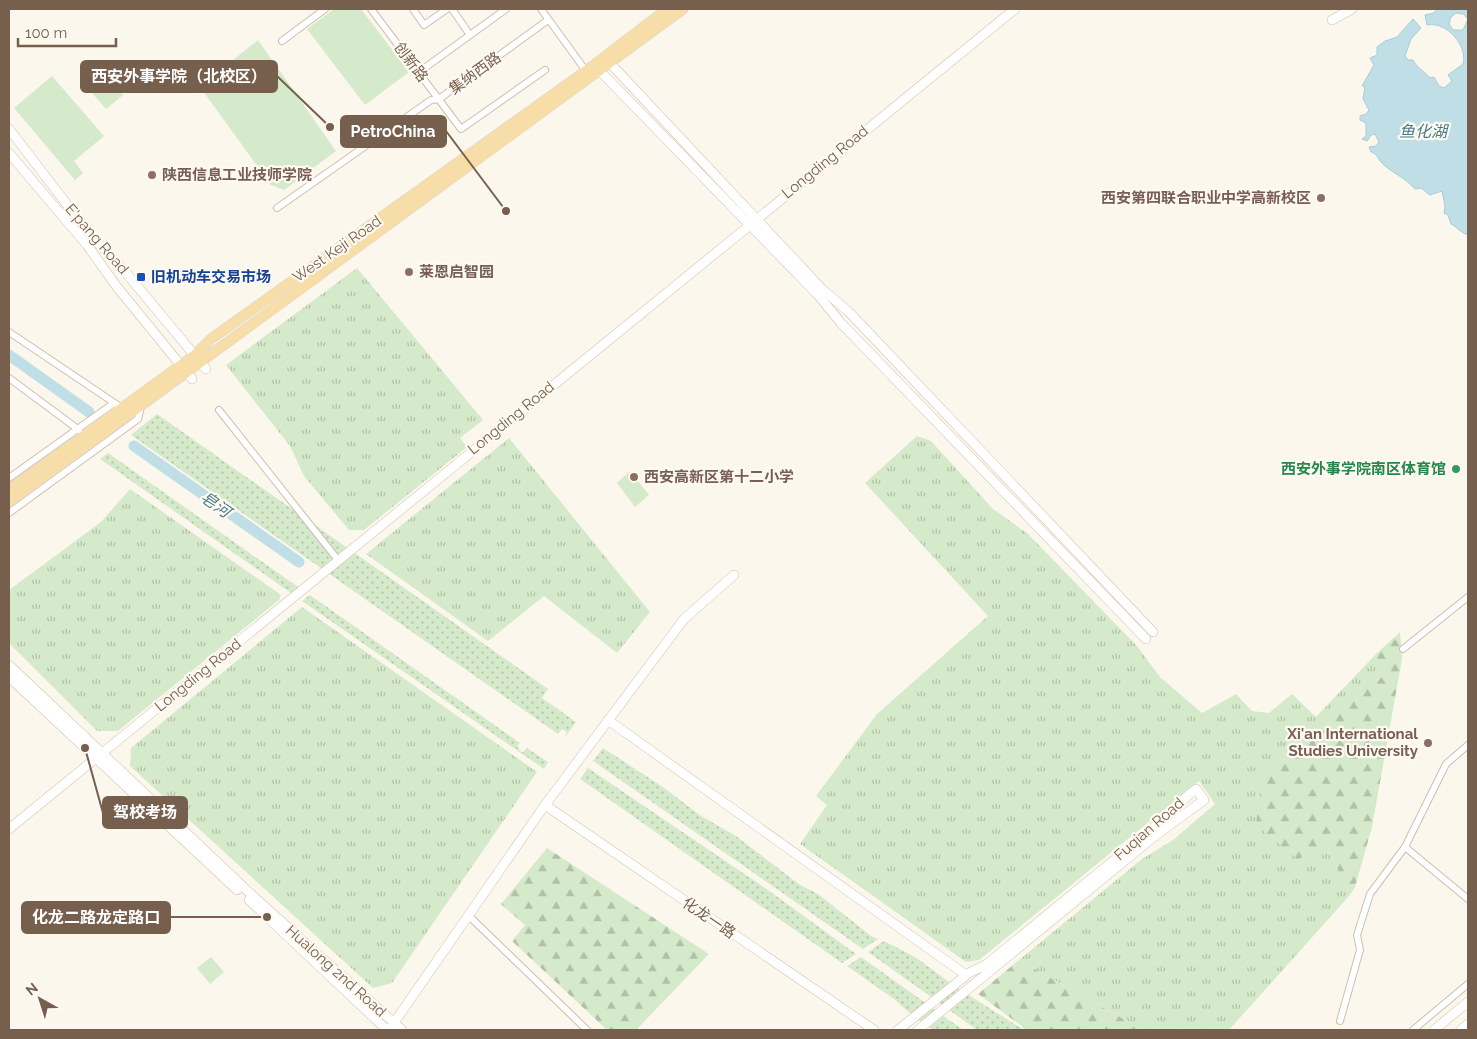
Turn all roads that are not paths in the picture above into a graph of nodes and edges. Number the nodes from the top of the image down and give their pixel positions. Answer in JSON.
{"nodes":[{"id":1,"x":325,"y":9,"type":"edge"},
{"id":2,"x":371,"y":9,"type":"edge"},
{"id":3,"x":413,"y":9,"type":"edge"},
{"id":4,"x":447,"y":9,"type":"edge"},
{"id":5,"x":452,"y":9,"type":"edge"},
{"id":6,"x":506,"y":9,"type":"edge"},
{"id":7,"x":540,"y":9,"type":"edge"},
{"id":8,"x":666,"y":9,"type":"edge"},
{"id":9,"x":684,"y":9,"type":"edge"},
{"id":10,"x":1015,"y":9,"type":"edge"},
{"id":11,"x":1352,"y":9,"type":"edge"},
{"id":12,"x":548,"y":20,"type":"junction"},
{"id":13,"x":1332,"y":20,"type":"dead end"},
{"id":14,"x":470,"y":35,"type":"junction"},
{"id":15,"x":282,"y":41,"type":"dead end"},
{"id":16,"x":610,"y":63,"type":"junction"},
{"id":17,"x":545,"y":70,"type":"dead end"},
{"id":18,"x":599,"y":70,"type":"junction"},
{"id":19,"x":586,"y":71,"type":"junction"},
{"id":20,"x":418,"y":72,"type":"junction"},
{"id":21,"x":438,"y":99,"type":"junction"},
{"id":22,"x":9,"y":129,"type":"edge"},
{"id":23,"x":9,"y":153,"type":"edge"},
{"id":24,"x":277,"y":208,"type":"dead end"},
{"id":25,"x":752,"y":221,"type":"junction"},
{"id":26,"x":9,"y":332,"type":"edge"},
{"id":27,"x":201,"y":362,"type":"junction"},
{"id":28,"x":187,"y":373,"type":"junction"},
{"id":29,"x":9,"y":378,"type":"edge"},
{"id":30,"x":118,"y":405,"type":"junction"},
{"id":31,"x":141,"y":406,"type":"junction"},
{"id":32,"x":218,"y":410,"type":"dead end"},
{"id":33,"x":82,"y":432,"type":"junction"},
{"id":34,"x":9,"y":478,"type":"edge"},
{"id":35,"x":9,"y":490,"type":"edge"},
{"id":36,"x":9,"y":502,"type":"edge"},
{"id":37,"x":9,"y":513,"type":"edge"},
{"id":38,"x":338,"y":560,"type":"junction"},
{"id":39,"x":734,"y":575,"type":"dead end"},
{"id":40,"x":1468,"y":597,"type":"edge"},
{"id":41,"x":1403,"y":649,"type":"dead end"},
{"id":42,"x":9,"y":665,"type":"edge"},
{"id":43,"x":9,"y":677,"type":"edge"},
{"id":44,"x":608,"y":720,"type":"junction"},
{"id":45,"x":1468,"y":745,"type":"edge"},
{"id":46,"x":99,"y":756,"type":"junction"},
{"id":47,"x":545,"y":806,"type":"junction"},
{"id":48,"x":9,"y":829,"type":"edge"},
{"id":49,"x":1405,"y":847,"type":"junction"},
{"id":50,"x":1468,"y":899,"type":"edge"},
{"id":51,"x":468,"y":915,"type":"junction"},
{"id":52,"x":966,"y":975,"type":"junction"},
{"id":53,"x":1468,"y":984,"type":"edge"},
{"id":54,"x":1468,"y":1002,"type":"edge"},
{"id":55,"x":1340,"y":1021,"type":"dead end"},
{"id":56,"x":1468,"y":1024,"type":"edge"},
{"id":57,"x":390,"y":1028,"type":"edge"},
{"id":58,"x":402,"y":1030,"type":"edge"},
{"id":59,"x":587,"y":1030,"type":"edge"},
{"id":60,"x":874,"y":1030,"type":"edge"},
{"id":61,"x":898,"y":1030,"type":"edge"},
{"id":62,"x":918,"y":1030,"type":"edge"},
{"id":63,"x":1413,"y":1030,"type":"edge"},
{"id":64,"x":1434,"y":1030,"type":"edge"},
{"id":65,"x":1461,"y":1030,"type":"edge"}],
"edges":[{"from":1,"to":15,"type":"street"},
{"from":2,"to":20,"type":"street","name":"创新路"},
{"from":3,"to":4,"type":"street"},
{"from":5,"to":14,"type":"street"},
{"from":6,"to":14,"type":"street"},
{"from":7,"to":12,"type":"street"},
{"from":8,"to":19,"type":"main road","name":"West Keji Road"},
{"from":9,"to":16,"type":"main road","name":"West Keji Road"},
{"from":10,"to":25,"type":"street","name":"Longding Road"},
{"from":11,"to":13,"type":"street"},
{"from":12,"to":19,"type":"street"},
{"from":12,"to":21,"type":"street","name":"集纳西路"},
{"from":14,"to":20,"type":"street"},
{"from":16,"to":18,"type":"main road","name":"West Keji Road"},
{"from":16,"to":25,"type":"street"},
{"from":17,"to":21,"type":"street","name":"创新路"},
{"from":18,"to":25,"type":"street"},
{"from":18,"to":27,"type":"main road","name":"West Keji Road"},
{"from":19,"to":27,"type":"main road","name":"West Keji Road"},
{"from":20,"to":21,"type":"street","name":"创新路"},
{"from":21,"to":24,"type":"street","name":"集纳西路"},
{"from":22,"to":27,"type":"street","name":"E'pang Road"},
{"from":23,"to":28,"type":"street","name":"E'pang Road"},
{"from":25,"to":25,"type":"street"},
{"from":25,"to":38,"type":"street","name":"Longding Road"},
{"from":26,"to":30,"type":"street"},
{"from":27,"to":28,"type":"main road","name":"West Keji Road"},
{"from":28,"to":30,"type":"main road","name":"West Keji Road"},
{"from":28,"to":31,"type":"main road","name":"West Keji Road"},
{"from":29,"to":33,"type":"street"},
{"from":30,"to":33,"type":"main road","name":"West Keji Road"},
{"from":31,"to":36,"type":"main road","name":"West Keji Road"},
{"from":31,"to":37,"type":"street","name":"West Keji Road"},
{"from":32,"to":38,"type":"street"},
{"from":33,"to":34,"type":"street","name":"West Keji Road"},
{"from":33,"to":35,"type":"main road","name":"West Keji Road"},
{"from":38,"to":46,"type":"street","name":"Longding Road"},
{"from":39,"to":44,"type":"street"},
{"from":40,"to":41,"type":"street"},
{"from":42,"to":46,"type":"street","name":"Hualong 2nd Road"},
{"from":43,"to":46,"type":"street","name":"Hualong 2nd Road"},
{"from":44,"to":47,"type":"street"},
{"from":44,"to":52,"type":"street"},
{"from":45,"to":49,"type":"street"},
{"from":46,"to":48,"type":"street","name":"Longding Road"},
{"from":46,"to":57,"type":"street","name":"Hualong 2nd Road"},
{"from":47,"to":51,"type":"street"},
{"from":47,"to":60,"type":"street","name":"化龙一路"},
{"from":49,"to":50,"type":"street"},
{"from":49,"to":55,"type":"street"},
{"from":51,"to":57,"type":"street"},
{"from":51,"to":59,"type":"street"},
{"from":52,"to":61,"type":"street","name":"Fuqian Road"},
{"from":52,"to":62,"type":"street","name":"Fuqian Road"},
{"from":53,"to":63,"type":"street"},
{"from":54,"to":64,"type":"street"},
{"from":56,"to":65,"type":"street"},
{"from":57,"to":58,"type":"street","name":"Hualong 2nd Road"}]}
